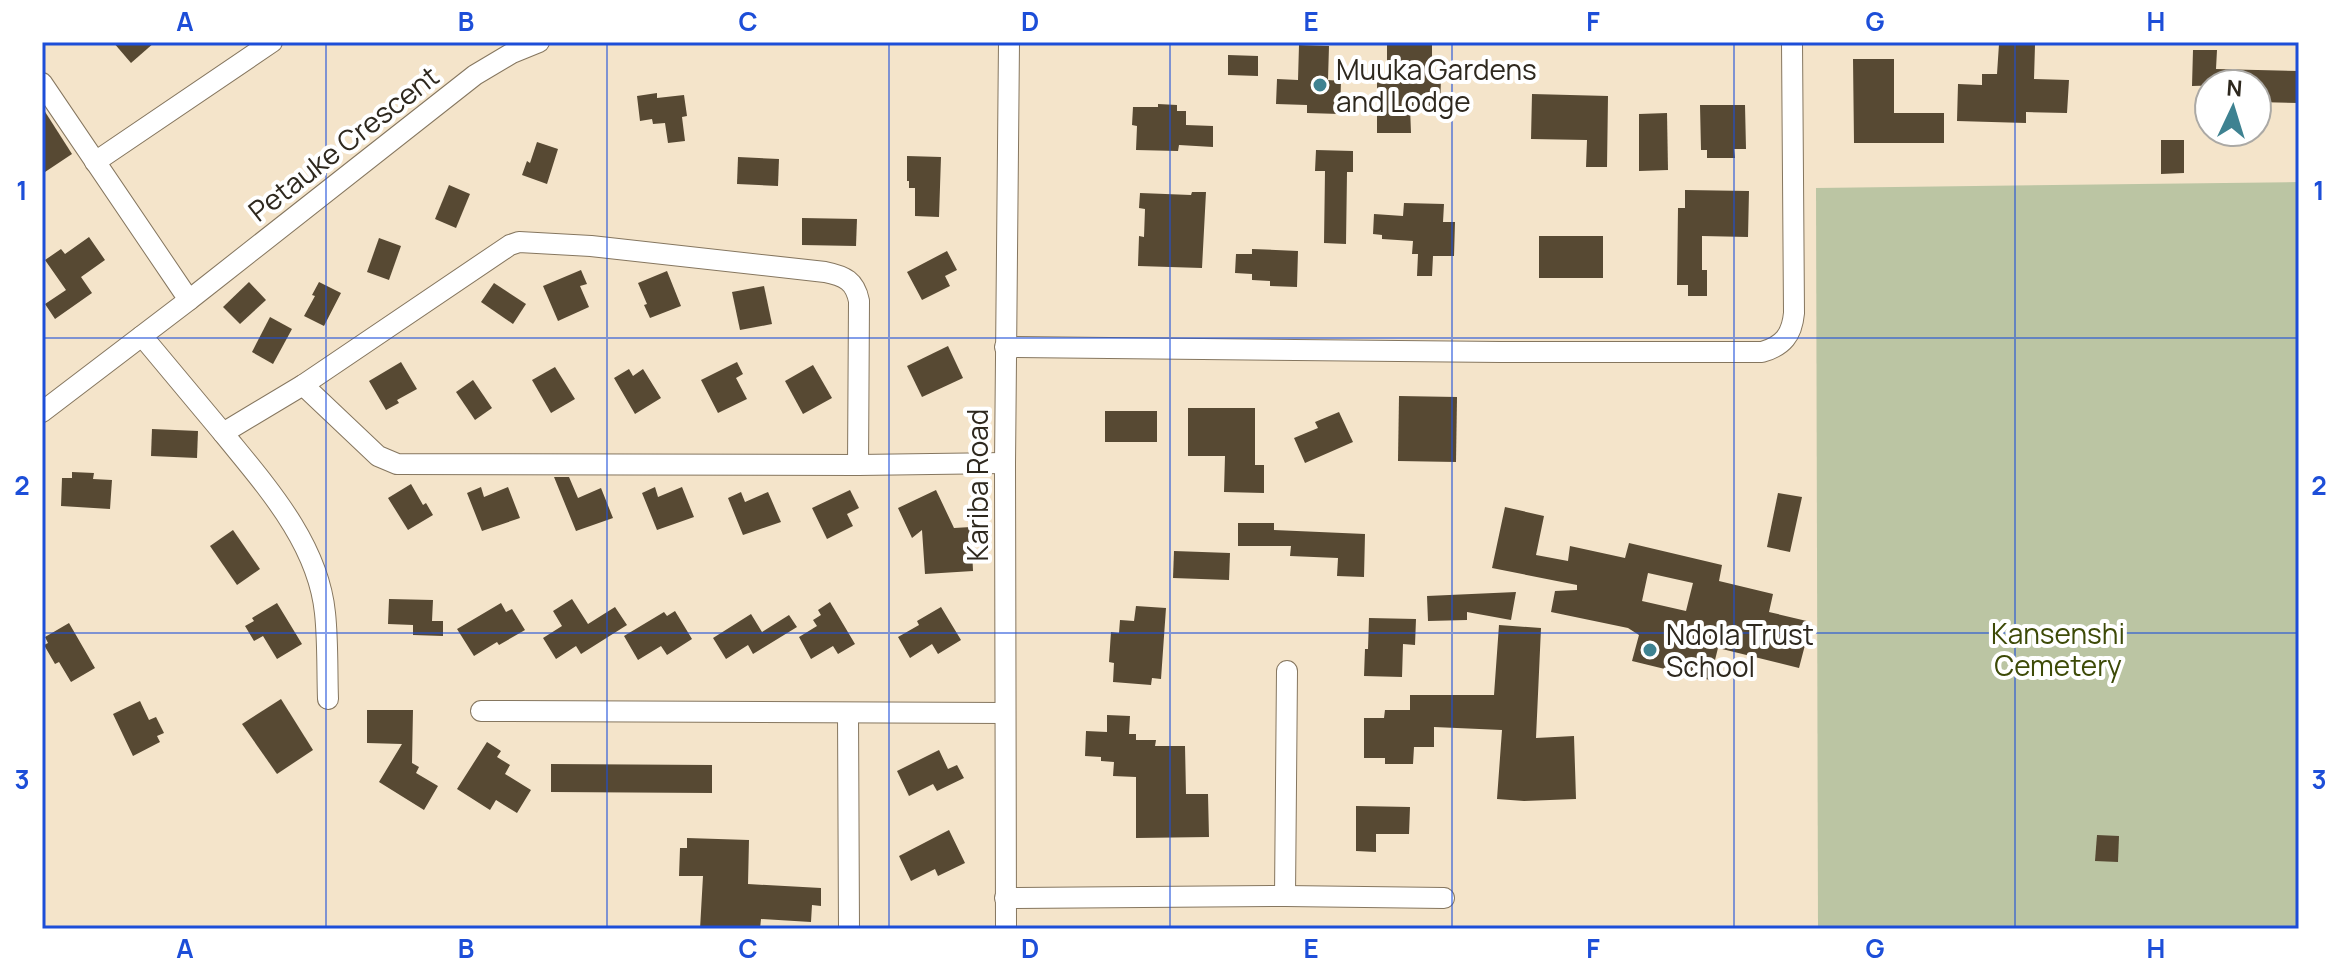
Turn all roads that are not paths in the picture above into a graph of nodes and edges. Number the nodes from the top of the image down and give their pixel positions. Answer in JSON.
{"nodes":[{"id":1,"x":272,"y":42,"type":"edge"},
{"id":2,"x":539,"y":42,"type":"edge"},
{"id":3,"x":1009,"y":42,"type":"edge"},
{"id":4,"x":1792,"y":42,"type":"edge"},
{"id":5,"x":42,"y":83,"type":"edge"},
{"id":6,"x":95,"y":162,"type":"junction"},
{"id":7,"x":189,"y":300,"type":"junction"},
{"id":8,"x":142,"y":336,"type":"junction"},
{"id":9,"x":1005,"y":347,"type":"junction"},
{"id":10,"x":303,"y":385,"type":"junction"},
{"id":11,"x":42,"y":412,"type":"edge"},
{"id":12,"x":223,"y":433,"type":"junction"},
{"id":13,"x":1005,"y":463,"type":"junction"},
{"id":14,"x":858,"y":465,"type":"junction"},
{"id":15,"x":1287,"y":671,"type":"dead end"},
{"id":16,"x":328,"y":699,"type":"dead end"},
{"id":17,"x":481,"y":711,"type":"dead end"},
{"id":18,"x":848,"y":713,"type":"junction"},
{"id":19,"x":1005,"y":713,"type":"junction"},
{"id":20,"x":1285,"y":896,"type":"junction"},
{"id":21,"x":1005,"y":898,"type":"junction"},
{"id":22,"x":1444,"y":898,"type":"dead end"},
{"id":23,"x":849,"y":929,"type":"edge"},
{"id":24,"x":1006,"y":929,"type":"edge"}],
"edges":[{"from":1,"to":6,"type":"street"},
{"from":2,"to":7,"type":"street","name":"Petauke Crescent"},
{"from":3,"to":9,"type":"street","name":"Kariba Road"},
{"from":4,"to":9,"type":"street"},
{"from":5,"to":6,"type":"street"},
{"from":6,"to":7,"type":"street"},
{"from":7,"to":8,"type":"street","name":"Petauke Crescent"},
{"from":8,"to":11,"type":"street","name":"Petauke Crescent"},
{"from":8,"to":12,"type":"street"},
{"from":9,"to":13,"type":"street","name":"Kariba Road"},
{"from":10,"to":12,"type":"street"},
{"from":10,"to":14,"type":"street"},
{"from":10,"to":14,"type":"street"},
{"from":12,"to":16,"type":"street"},
{"from":13,"to":14,"type":"street"},
{"from":13,"to":19,"type":"street","name":"Kariba Road"},
{"from":15,"to":20,"type":"street"},
{"from":17,"to":18,"type":"street"},
{"from":18,"to":19,"type":"street"},
{"from":18,"to":23,"type":"street"},
{"from":19,"to":21,"type":"street","name":"Kariba Road"},
{"from":20,"to":21,"type":"street"},
{"from":20,"to":22,"type":"street"},
{"from":21,"to":24,"type":"street","name":"Kariba Road"}]}
